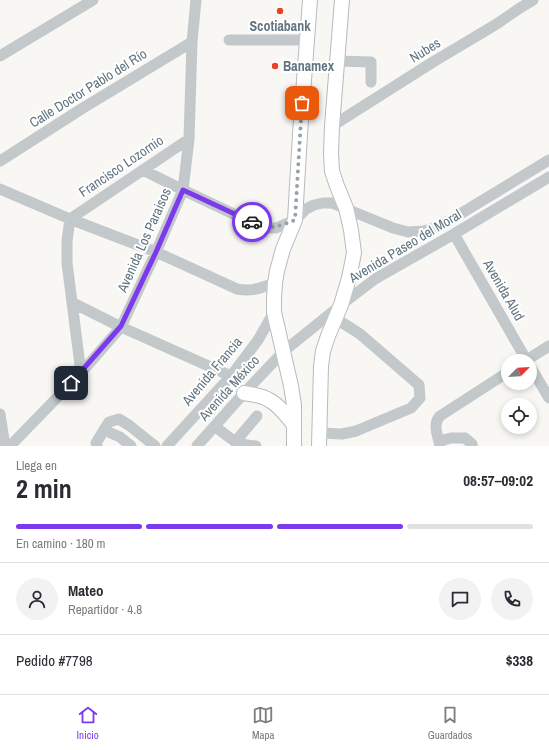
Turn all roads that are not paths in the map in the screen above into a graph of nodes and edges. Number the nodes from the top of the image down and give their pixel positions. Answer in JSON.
{"nodes":[{"id":1,"x":94,"y":0,"type":"edge"},
{"id":2,"x":196,"y":0,"type":"edge"},
{"id":3,"x":310,"y":0,"type":"edge"},
{"id":4,"x":342,"y":0,"type":"edge"},
{"id":5,"x":533,"y":0,"type":"edge"},
{"id":6,"x":230,"y":40,"type":"dead end"},
{"id":7,"x":307,"y":40,"type":"junction"},
{"id":8,"x":192,"y":42,"type":"junction"},
{"id":9,"x":0,"y":56,"type":"edge"},
{"id":10,"x":337,"y":61,"type":"junction"},
{"id":11,"x":371,"y":82,"type":"dead end"},
{"id":12,"x":332,"y":126,"type":"junction"},
{"id":13,"x":189,"y":139,"type":"junction"},
{"id":14,"x":549,"y":160,"type":"edge"},
{"id":15,"x":0,"y":161,"type":"edge"},
{"id":16,"x":143,"y":170,"type":"junction"},
{"id":17,"x":549,"y":177,"type":"edge"},
{"id":18,"x":0,"y":190,"type":"edge"},
{"id":19,"x":183,"y":190,"type":"junction"},
{"id":20,"x":346,"y":208,"type":"junction"},
{"id":21,"x":70,"y":219,"type":"junction"},
{"id":22,"x":295,"y":220,"type":"junction"},
{"id":23,"x":454,"y":234,"type":"junction"},
{"id":24,"x":156,"y":252,"type":"junction"},
{"id":25,"x":275,"y":283,"type":"junction"},
{"id":26,"x":73,"y":303,"type":"junction"},
{"id":27,"x":341,"y":305,"type":"junction"},
{"id":28,"x":274,"y":312,"type":"junction"},
{"id":29,"x":335,"y":318,"type":"junction"},
{"id":30,"x":121,"y":326,"type":"junction"},
{"id":31,"x":549,"y":346,"type":"edge"},
{"id":32,"x":284,"y":351,"type":"junction"},
{"id":33,"x":522,"y":354,"type":"edge"},
{"id":34,"x":537,"y":355,"type":"edge"},
{"id":35,"x":81,"y":372,"type":"junction"},
{"id":36,"x":231,"y":376,"type":"junction"},
{"id":37,"x":501,"y":377,"type":"edge"},
{"id":38,"x":537,"y":378,"type":"edge"},
{"id":39,"x":244,"y":393,"type":"junction"},
{"id":40,"x":549,"y":398,"type":"edge"},
{"id":41,"x":0,"y":414,"type":"edge"},
{"id":42,"x":256,"y":416,"type":"dead end"},
{"id":43,"x":294,"y":425,"type":"junction"},
{"id":44,"x":215,"y":426,"type":"junction"},
{"id":45,"x":104,"y":430,"type":"junction"},
{"id":46,"x":319,"y":439,"type":"edge"},
{"id":47,"x":235,"y":442,"type":"junction"},
{"id":48,"x":439,"y":443,"type":"edge"},
{"id":49,"x":5,"y":446,"type":"edge"},
{"id":50,"x":10,"y":446,"type":"edge"},
{"id":51,"x":97,"y":446,"type":"edge"},
{"id":52,"x":131,"y":446,"type":"edge"},
{"id":53,"x":155,"y":446,"type":"edge"},
{"id":54,"x":167,"y":446,"type":"edge"},
{"id":55,"x":197,"y":446,"type":"edge"},
{"id":56,"x":256,"y":446,"type":"edge"},
{"id":57,"x":294,"y":446,"type":"edge"},
{"id":58,"x":472,"y":446,"type":"edge"}],
"edges":[{"from":1,"to":9,"type":"street"},
{"from":2,"to":8,"type":"street","name":"Avenida Los Paraisos"},
{"from":3,"to":7,"type":"main road"},
{"from":4,"to":10,"type":"main road"},
{"from":5,"to":12,"type":"street","name":"Nubes"},
{"from":6,"to":7,"type":"street"},
{"from":7,"to":22,"type":"main road"},
{"from":8,"to":13,"type":"street","name":"Avenida Los Paraisos"},
{"from":8,"to":15,"type":"street","name":"Calle Doctor Pablo del Río"},
{"from":10,"to":11,"type":"street"},
{"from":10,"to":12,"type":"main road"},
{"from":12,"to":20,"type":"main road"},
{"from":13,"to":16,"type":"street","name":"Francisco Lozornio"},
{"from":13,"to":19,"type":"street","name":"Avenida Los Paraisos"},
{"from":14,"to":20,"type":"street","name":"Avenida Paseo del Moral"},
{"from":16,"to":19,"type":"street","name":"Avenida Paseo del Moral"},
{"from":16,"to":21,"type":"street","name":"Francisco Lozornio"},
{"from":17,"to":23,"type":"street","name":"Avenida Paseo del Moral"},
{"from":18,"to":21,"type":"street"},
{"from":19,"to":22,"type":"street","name":"Avenida Paseo del Moral"},
{"from":19,"to":24,"type":"street","name":"Avenida Los Paraisos"},
{"from":20,"to":22,"type":"street","name":"Avenida Paseo del Moral"},
{"from":20,"to":27,"type":"main road"},
{"from":21,"to":24,"type":"street"},
{"from":21,"to":26,"type":"street"},
{"from":22,"to":25,"type":"main road"},
{"from":23,"to":27,"type":"street","name":"Avenida Paseo del Moral"},
{"from":23,"to":33,"type":"street","name":"Avenida Alud"},
{"from":24,"to":25,"type":"street"},
{"from":24,"to":30,"type":"street","name":"Avenida Los Paraisos"},
{"from":25,"to":28,"type":"main road"},
{"from":26,"to":30,"type":"street"},
{"from":26,"to":35,"type":"street"},
{"from":27,"to":29,"type":"main road"},
{"from":27,"to":32,"type":"street","name":"Avenida Paseo del Moral"},
{"from":28,"to":32,"type":"main road"},
{"from":28,"to":36,"type":"street","name":"Avenida Francia"},
{"from":29,"to":46,"type":"main road"},
{"from":29,"to":46,"type":"street"},
{"from":30,"to":35,"type":"street","name":"Avenida Los Paraisos"},
{"from":30,"to":36,"type":"street"},
{"from":31,"to":34,"type":"street"},
{"from":32,"to":39,"type":"street","name":"Avenida México"},
{"from":32,"to":43,"type":"main road"},
{"from":35,"to":50,"type":"street","name":"Avenida Los Paraisos"},
{"from":36,"to":54,"type":"street","name":"Avenida Francia"},
{"from":37,"to":48,"type":"street"},
{"from":38,"to":40,"type":"street","name":"Avenida Alud"},
{"from":39,"to":43,"type":"main road"},
{"from":39,"to":44,"type":"street","name":"Avenida México"},
{"from":41,"to":49,"type":"street"},
{"from":42,"to":47,"type":"street"},
{"from":43,"to":57,"type":"main road"},
{"from":44,"to":47,"type":"street"},
{"from":44,"to":55,"type":"street","name":"Avenida México"},
{"from":45,"to":51,"type":"street"},
{"from":45,"to":52,"type":"street"},
{"from":45,"to":53,"type":"street"},
{"from":47,"to":56,"type":"street"},
{"from":48,"to":58,"type":"street"}]}
